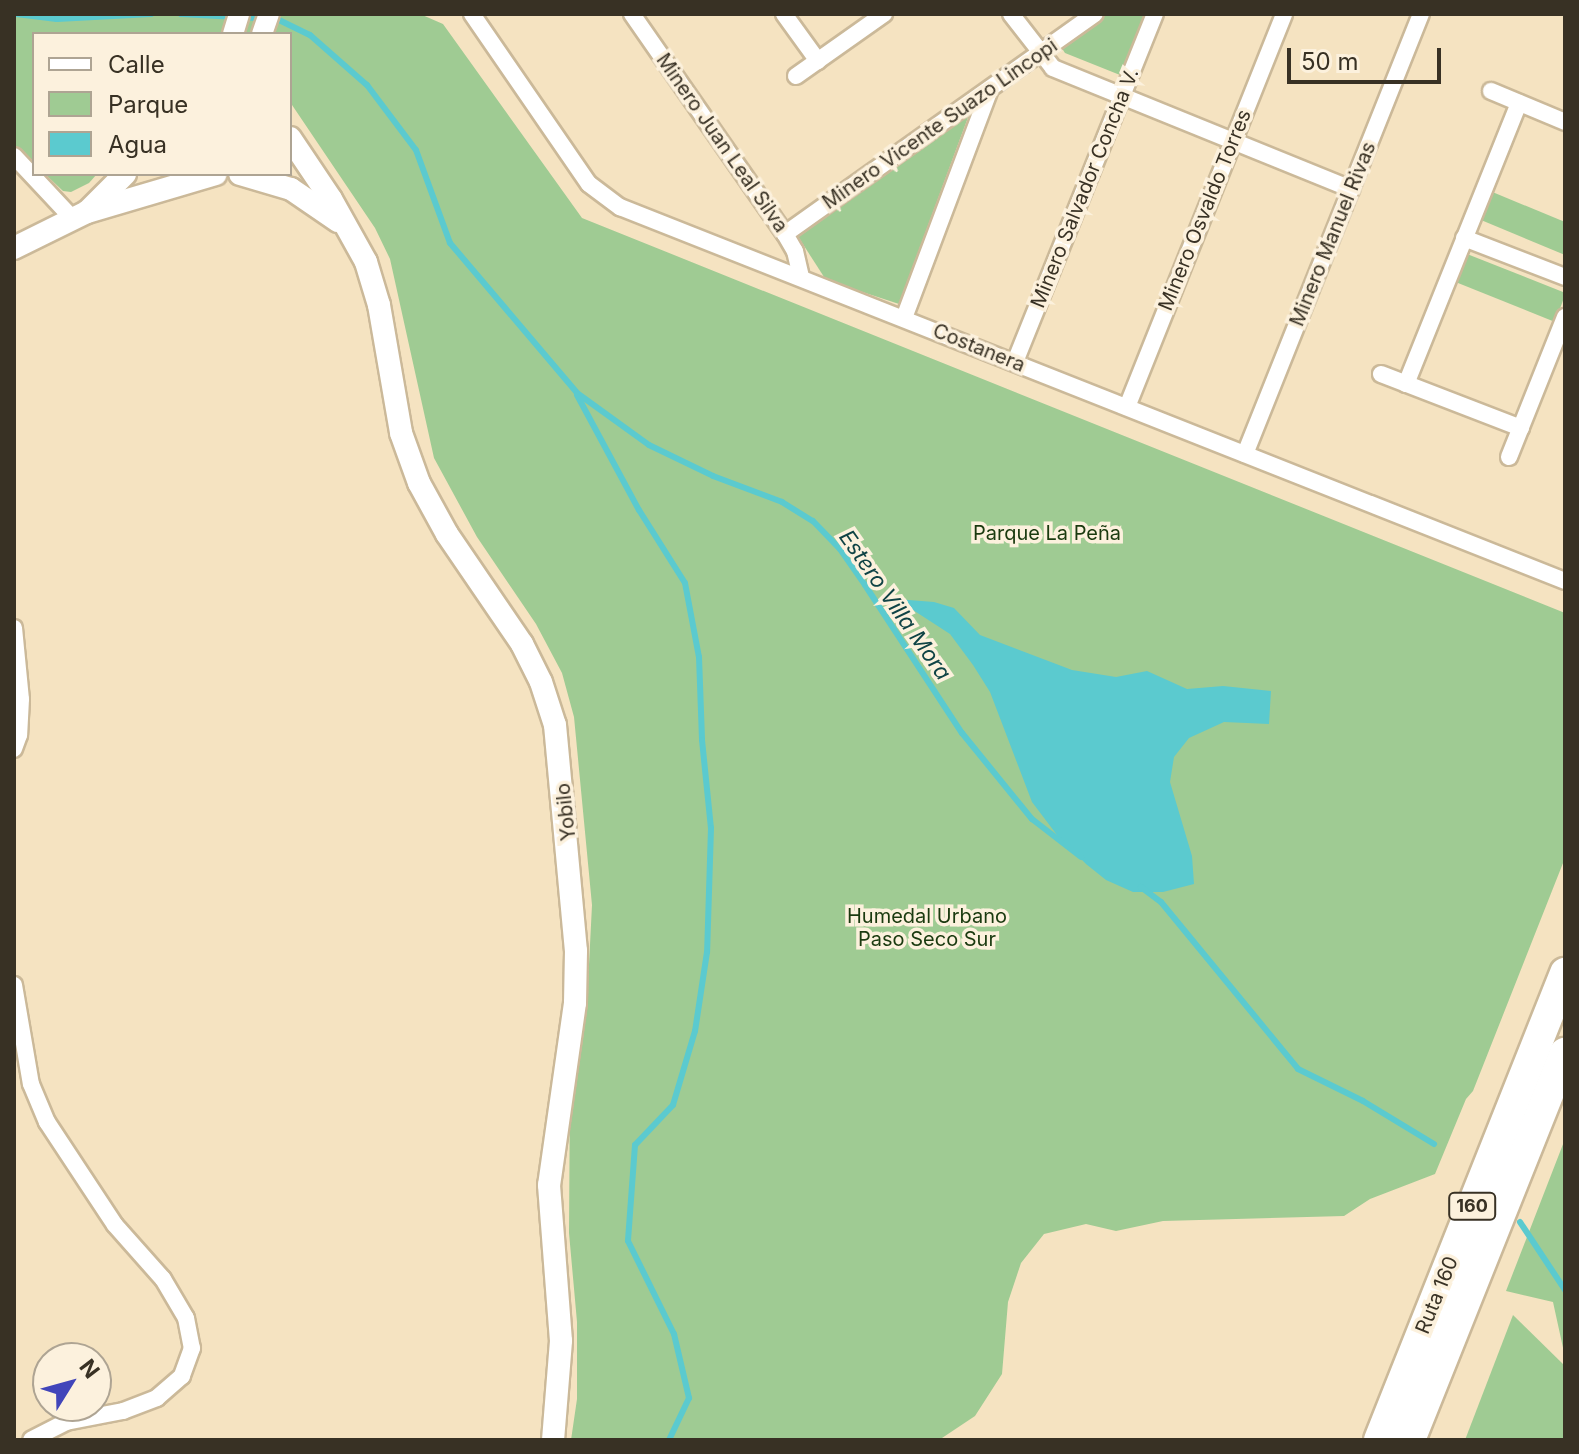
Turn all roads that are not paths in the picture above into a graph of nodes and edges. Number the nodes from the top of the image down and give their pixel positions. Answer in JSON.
{"nodes":[{"id":1,"x":472,"y":14,"type":"edge"},
{"id":2,"x":632,"y":14,"type":"edge"},
{"id":3,"x":784,"y":14,"type":"edge"},
{"id":4,"x":884,"y":14,"type":"edge"},
{"id":5,"x":1011,"y":14,"type":"edge"},
{"id":6,"x":1095,"y":14,"type":"edge"},
{"id":7,"x":1155,"y":14,"type":"edge"},
{"id":8,"x":1284,"y":14,"type":"edge"},
{"id":9,"x":1421,"y":14,"type":"edge"},
{"id":10,"x":1039,"y":54,"type":"junction"},
{"id":11,"x":818,"y":61,"type":"junction"},
{"id":12,"x":796,"y":76,"type":"dead end"},
{"id":13,"x":990,"y":89,"type":"junction"},
{"id":14,"x":1491,"y":91,"type":"dead end"},
{"id":15,"x":1122,"y":97,"type":"junction"},
{"id":16,"x":1519,"y":103,"type":"junction"},
{"id":17,"x":1565,"y":122,"type":"edge"},
{"id":18,"x":292,"y":141,"type":"edge"},
{"id":19,"x":1233,"y":141,"type":"junction"},
{"id":20,"x":14,"y":156,"type":"edge"},
{"id":21,"x":32,"y":172,"type":"edge"},
{"id":22,"x":36,"y":176,"type":"edge"},
{"id":23,"x":123,"y":176,"type":"edge"},
{"id":24,"x":209,"y":176,"type":"edge"},
{"id":25,"x":247,"y":176,"type":"edge"},
{"id":26,"x":1351,"y":189,"type":"junction"},
{"id":27,"x":79,"y":215,"type":"junction"},
{"id":28,"x":348,"y":230,"type":"junction"},
{"id":29,"x":785,"y":234,"type":"junction"},
{"id":30,"x":1464,"y":238,"type":"junction"},
{"id":31,"x":14,"y":248,"type":"edge"},
{"id":32,"x":801,"y":277,"type":"junction"},
{"id":33,"x":1565,"y":277,"type":"edge"},
{"id":34,"x":1565,"y":317,"type":"edge"},
{"id":35,"x":904,"y":318,"type":"junction"},
{"id":36,"x":1015,"y":362,"type":"junction"},
{"id":37,"x":1381,"y":374,"type":"dead end"},
{"id":38,"x":1406,"y":384,"type":"junction"},
{"id":39,"x":1127,"y":407,"type":"junction"},
{"id":40,"x":1521,"y":428,"type":"junction"},
{"id":41,"x":1245,"y":454,"type":"junction"},
{"id":42,"x":1509,"y":457,"type":"dead end"},
{"id":43,"x":1565,"y":581,"type":"edge"},
{"id":44,"x":14,"y":628,"type":"edge"},
{"id":45,"x":14,"y":749,"type":"edge"},
{"id":46,"x":1565,"y":973,"type":"edge"},
{"id":47,"x":14,"y":985,"type":"edge"},
{"id":48,"x":1565,"y":1053,"type":"edge"},
{"id":49,"x":31,"y":1440,"type":"edge"},
{"id":50,"x":553,"y":1440,"type":"edge"},
{"id":51,"x":1379,"y":1440,"type":"edge"},
{"id":52,"x":1410,"y":1440,"type":"edge"}],
"edges":[{"from":1,"to":32,"type":"street","name":"Costanera"},
{"from":2,"to":29,"type":"street","name":"Minero Juan Leal Silva"},
{"from":3,"to":11,"type":"street"},
{"from":4,"to":11,"type":"street"},
{"from":5,"to":10,"type":"street"},
{"from":6,"to":10,"type":"street","name":"Minero Vicente Suazo Lincopi"},
{"from":7,"to":15,"type":"street","name":"Minero Salvador Concha V."},
{"from":8,"to":19,"type":"street","name":"Minero Osvaldo Torres"},
{"from":9,"to":26,"type":"street","name":"Minero Manuel Rivas"},
{"from":10,"to":13,"type":"street","name":"Minero Vicente Suazo Lincopi"},
{"from":10,"to":15,"type":"street"},
{"from":11,"to":12,"type":"street"},
{"from":13,"to":29,"type":"street","name":"Minero Vicente Suazo Lincopi"},
{"from":13,"to":35,"type":"street"},
{"from":14,"to":16,"type":"street"},
{"from":15,"to":19,"type":"street"},
{"from":15,"to":36,"type":"street","name":"Minero Salvador Concha V."},
{"from":16,"to":17,"type":"street"},
{"from":16,"to":30,"type":"street"},
{"from":18,"to":28,"type":"main road","name":"Yobilo"},
{"from":19,"to":26,"type":"street"},
{"from":19,"to":39,"type":"street","name":"Minero Osvaldo Torres"},
{"from":20,"to":21,"type":"street"},
{"from":22,"to":27,"type":"street"},
{"from":23,"to":27,"type":"main road"},
{"from":24,"to":27,"type":"main road"},
{"from":25,"to":28,"type":"main road","name":"Yobilo"},
{"from":26,"to":41,"type":"street","name":"Minero Manuel Rivas"},
{"from":27,"to":31,"type":"main road"},
{"from":28,"to":50,"type":"main road","name":"Yobilo"},
{"from":29,"to":32,"type":"street","name":"Minero Juan Leal Silva"},
{"from":30,"to":33,"type":"street"},
{"from":30,"to":38,"type":"street"},
{"from":32,"to":35,"type":"street","name":"Costanera"},
{"from":34,"to":40,"type":"street"},
{"from":35,"to":36,"type":"street","name":"Costanera"},
{"from":36,"to":39,"type":"street","name":"Costanera"},
{"from":37,"to":38,"type":"street"},
{"from":38,"to":40,"type":"street"},
{"from":39,"to":41,"type":"street","name":"Costanera"},
{"from":40,"to":42,"type":"street"},
{"from":41,"to":43,"type":"street","name":"Costanera"},
{"from":44,"to":45,"type":"street"},
{"from":46,"to":51,"type":"highway","name":"Ruta 160","number":"160"},
{"from":47,"to":49,"type":"street"},
{"from":48,"to":52,"type":"highway","name":"Ruta 160","number":"160"}]}
